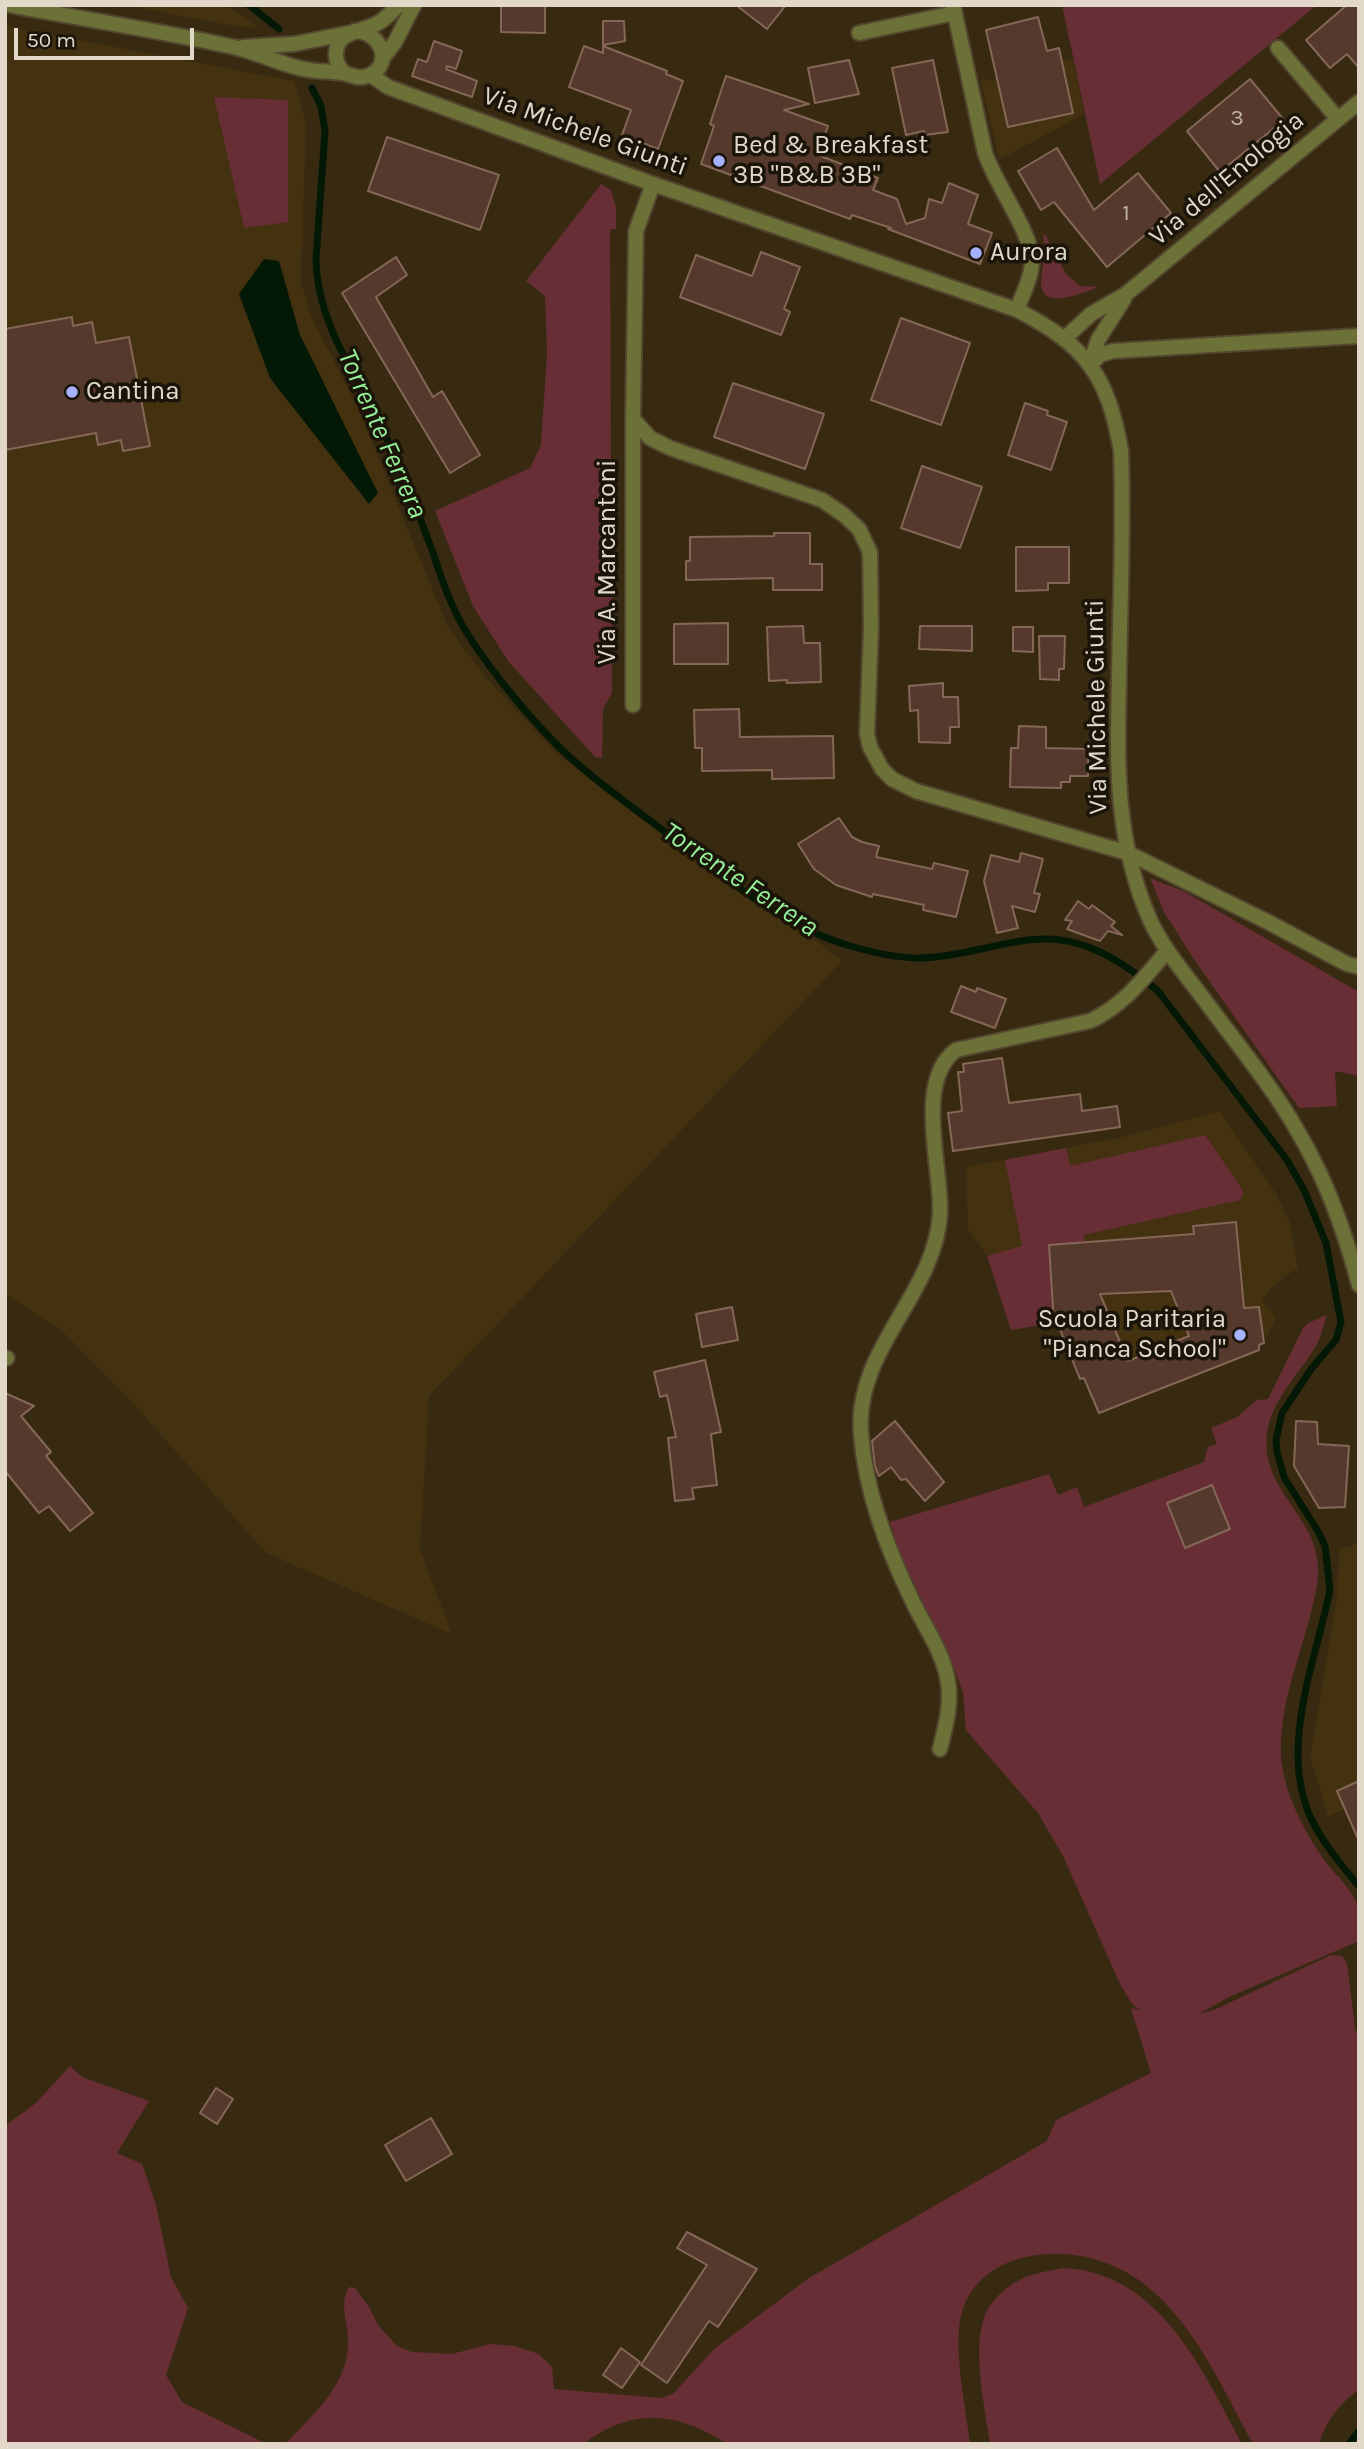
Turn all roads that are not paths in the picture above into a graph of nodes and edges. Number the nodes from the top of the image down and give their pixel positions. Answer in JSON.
{"nodes":[{"id":1,"x":9,"y":5,"type":"edge"},
{"id":2,"x":399,"y":5,"type":"edge"},
{"id":3,"x":414,"y":5,"type":"edge"},
{"id":4,"x":954,"y":9,"type":"edge"},
{"id":5,"x":352,"y":32,"type":"junction"},
{"id":6,"x":859,"y":33,"type":"dead end"},
{"id":7,"x":232,"y":47,"type":"junction"},
{"id":8,"x":1278,"y":48,"type":"dead end"},
{"id":9,"x":382,"y":59,"type":"junction"},
{"id":10,"x":344,"y":73,"type":"junction"},
{"id":11,"x":371,"y":75,"type":"junction"},
{"id":12,"x":1359,"y":102,"type":"edge"},
{"id":13,"x":1338,"y":119,"type":"junction"},
{"id":14,"x":653,"y":184,"type":"junction"},
{"id":15,"x":1126,"y":295,"type":"junction"},
{"id":16,"x":1017,"y":310,"type":"junction"},
{"id":17,"x":1359,"y":335,"type":"edge"},
{"id":18,"x":1064,"y":339,"type":"junction"},
{"id":19,"x":1090,"y":365,"type":"junction"},
{"id":20,"x":633,"y":419,"type":"junction"},
{"id":21,"x":633,"y":705,"type":"dead end"},
{"id":22,"x":1128,"y":853,"type":"junction"},
{"id":23,"x":1167,"y":951,"type":"junction"},
{"id":24,"x":1359,"y":967,"type":"edge"},
{"id":25,"x":1359,"y":1285,"type":"edge"},
{"id":26,"x":940,"y":1749,"type":"dead end"}],
"edges":[{"from":1,"to":7,"type":"street"},
{"from":2,"to":5,"type":"street"},
{"from":3,"to":9,"type":"street"},
{"from":4,"to":6,"type":"street"},
{"from":4,"to":16,"type":"street"},
{"from":5,"to":7,"type":"street"},
{"from":5,"to":9,"type":"street"},
{"from":5,"to":10,"type":"street"},
{"from":7,"to":10,"type":"street"},
{"from":8,"to":13,"type":"street"},
{"from":9,"to":11,"type":"street"},
{"from":10,"to":11,"type":"street"},
{"from":11,"to":14,"type":"street","name":"Via Michele Giunti"},
{"from":12,"to":13,"type":"street","name":"Via dell'Enologia"},
{"from":13,"to":15,"type":"street","name":"Via dell'Enologia"},
{"from":14,"to":16,"type":"street","name":"Via Michele Giunti"},
{"from":14,"to":20,"type":"street","name":"Via A. Marcantoni"},
{"from":15,"to":18,"type":"street","name":"Via dell'Enologia"},
{"from":15,"to":19,"type":"street","name":"Via dell'Enologia"},
{"from":16,"to":18,"type":"street","name":"Via Michele Giunti"},
{"from":17,"to":19,"type":"street"},
{"from":18,"to":19,"type":"street","name":"Via Michele Giunti"},
{"from":19,"to":22,"type":"street","name":"Via Michele Giunti"},
{"from":20,"to":21,"type":"street","name":"Via A. Marcantoni"},
{"from":20,"to":22,"type":"street","name":"Via A. Marcantoni"},
{"from":22,"to":23,"type":"street","name":"Via Michele Giunti"},
{"from":22,"to":24,"type":"street","name":"Via A. Marcantoni"},
{"from":23,"to":25,"type":"street","name":"Via Michele Giunti"},
{"from":23,"to":26,"type":"street"}]}
